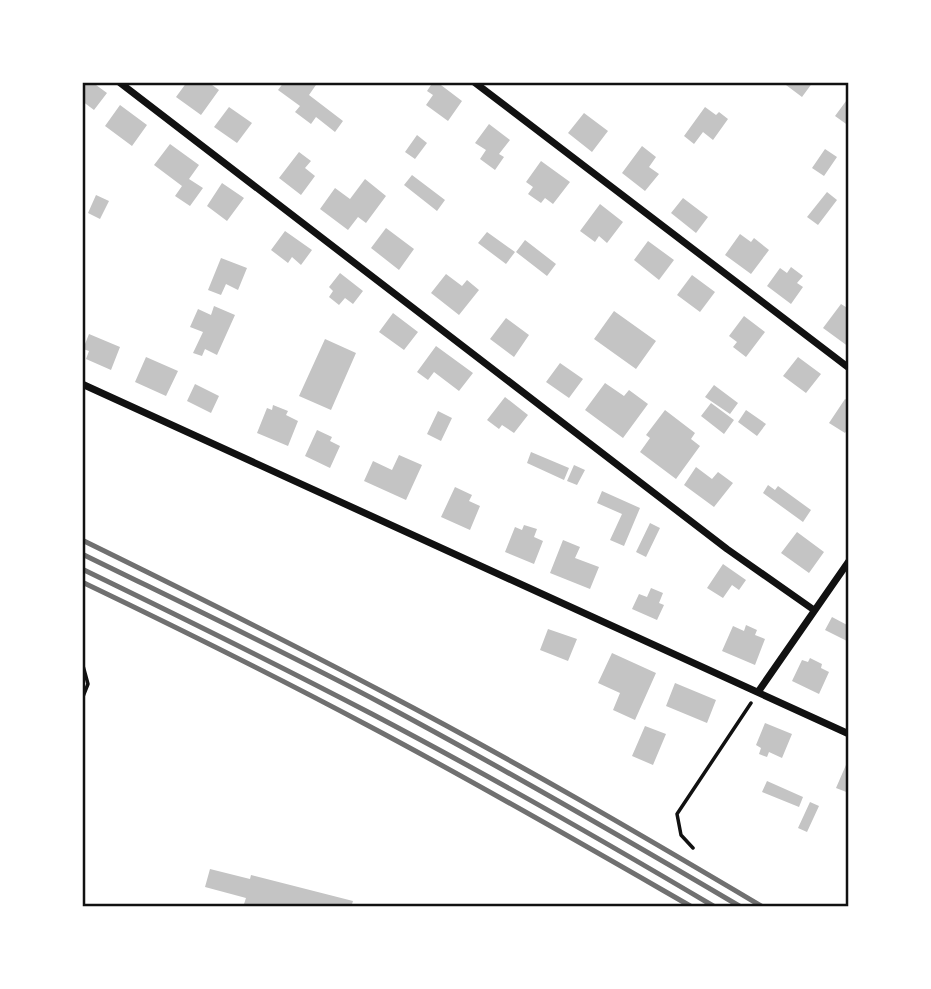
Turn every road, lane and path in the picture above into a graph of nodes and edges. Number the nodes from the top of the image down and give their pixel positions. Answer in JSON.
{"nodes":[{"id":1,"x":119,"y":82,"type":"edge"},
{"id":2,"x":474,"y":82,"type":"edge"},
{"id":3,"x":849,"y":368,"type":"edge"},
{"id":4,"x":82,"y":384,"type":"edge"},
{"id":5,"x":849,"y":561,"type":"edge"},
{"id":6,"x":814,"y":610,"type":"junction"},
{"id":7,"x":82,"y":662,"type":"edge"},
{"id":8,"x":758,"y":692,"type":"junction"},
{"id":9,"x":82,"y":699,"type":"edge"},
{"id":10,"x":849,"y":734,"type":"edge"},
{"id":11,"x":694,"y":848,"type":"dead end"}],
"edges":[{"from":1,"to":6,"type":"street"},
{"from":2,"to":3,"type":"street"},
{"from":4,"to":8,"type":"street"},
{"from":5,"to":6,"type":"street"},
{"from":6,"to":8,"type":"street"},
{"from":7,"to":9,"type":"path"},
{"from":8,"to":10,"type":"street"},
{"from":8,"to":11,"type":"path"}]}
